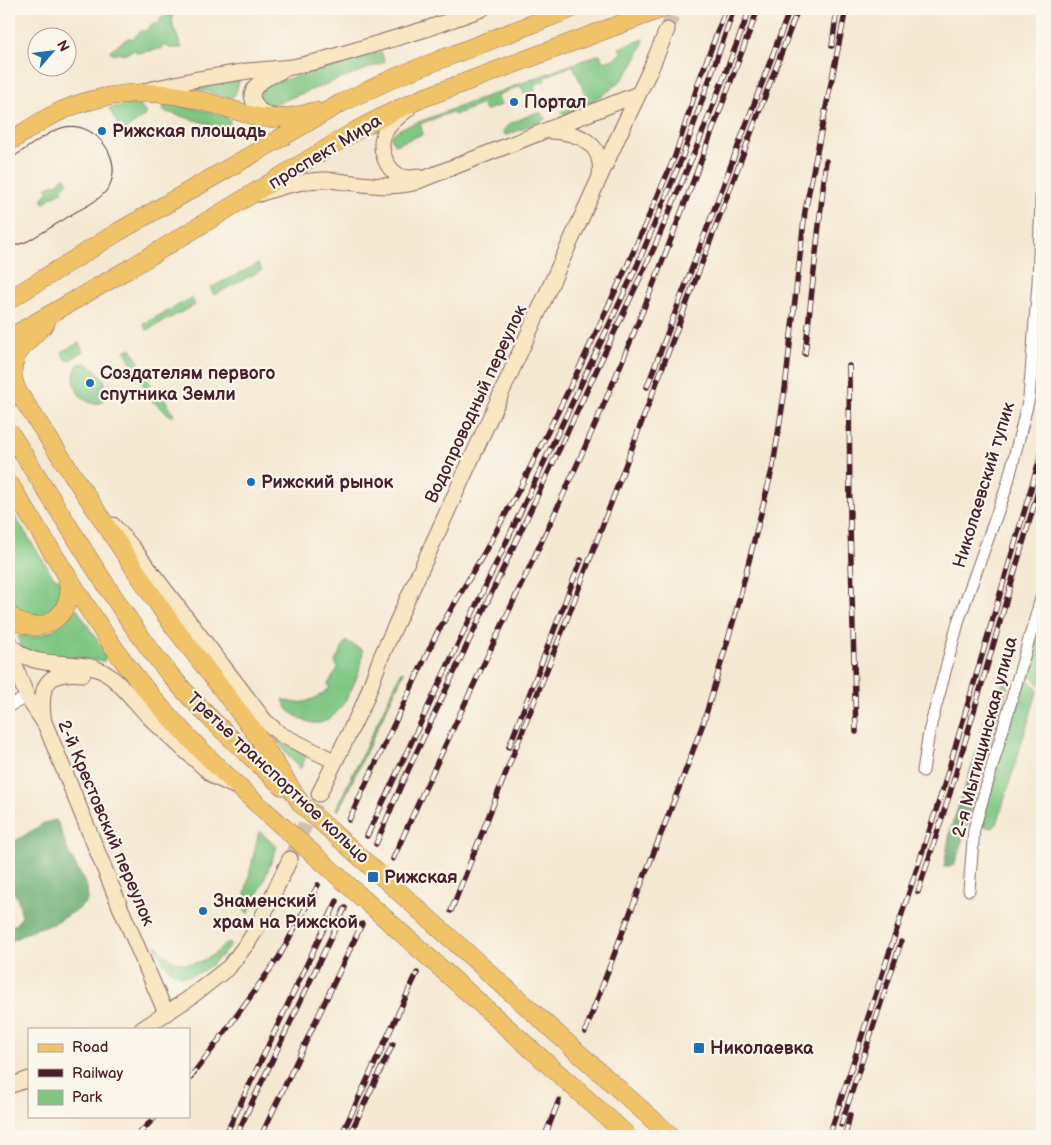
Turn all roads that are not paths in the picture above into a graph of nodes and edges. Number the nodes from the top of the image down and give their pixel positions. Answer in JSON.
{"nodes":[{"id":1,"x":482,"y":9,"type":"edge"},
{"id":2,"x":571,"y":9,"type":"edge"},
{"id":3,"x":655,"y":11,"type":"edge"},
{"id":4,"x":667,"y":30,"type":"tunnel mouth"},
{"id":5,"x":292,"y":67,"type":"junction"},
{"id":6,"x":137,"y":93,"type":"junction"},
{"id":7,"x":638,"y":94,"type":"junction"},
{"id":8,"x":423,"y":98,"type":"junction"},
{"id":9,"x":341,"y":102,"type":"junction"},
{"id":10,"x":283,"y":118,"type":"junction"},
{"id":11,"x":546,"y":131,"type":"junction"},
{"id":12,"x":9,"y":142,"type":"edge"},
{"id":13,"x":441,"y":173,"type":"junction"},
{"id":14,"x":1042,"y":174,"type":"edge"},
{"id":15,"x":600,"y":179,"type":"junction"},
{"id":16,"x":238,"y":204,"type":"junction"},
{"id":17,"x":9,"y":300,"type":"edge"},
{"id":18,"x":61,"y":308,"type":"junction"},
{"id":19,"x":9,"y":338,"type":"edge"},
{"id":20,"x":9,"y":431,"type":"edge"},
{"id":21,"x":9,"y":483,"type":"edge"},
{"id":22,"x":89,"y":501,"type":"junction"},
{"id":23,"x":66,"y":574,"type":"junction"},
{"id":24,"x":1042,"y":597,"type":"edge"},
{"id":25,"x":9,"y":614,"type":"edge"},
{"id":26,"x":9,"y":642,"type":"edge"},
{"id":27,"x":9,"y":650,"type":"edge"},
{"id":28,"x":27,"y":697,"type":"junction"},
{"id":29,"x":137,"y":705,"type":"junction"},
{"id":30,"x":9,"y":706,"type":"edge"},
{"id":31,"x":45,"y":724,"type":"junction"},
{"id":32,"x":334,"y":762,"type":"junction"},
{"id":33,"x":923,"y":771,"type":"dead end"},
{"id":34,"x":246,"y":792,"type":"junction"},
{"id":35,"x":319,"y":794,"type":"tunnel mouth"},
{"id":36,"x":301,"y":804,"type":"junction"},
{"id":37,"x":290,"y":859,"type":"tunnel mouth"},
{"id":38,"x":969,"y":890,"type":"dead end"},
{"id":39,"x":166,"y":1013,"type":"junction"},
{"id":40,"x":144,"y":1028,"type":"edge"},
{"id":41,"x":28,"y":1079,"type":"edge"},
{"id":42,"x":9,"y":1086,"type":"edge"},
{"id":43,"x":628,"y":1136,"type":"edge"},
{"id":44,"x":671,"y":1136,"type":"edge"}],
"edges":[{"from":1,"to":5,"type":"main road"},
{"from":2,"to":9,"type":"main road","name":"проспект Мира"},
{"from":3,"to":8,"type":"main road","name":"проспект Мира"},
{"from":4,"to":7,"type":"main road","name":"Водопроводный переулок"},
{"from":5,"to":6,"type":"main road"},
{"from":5,"to":10,"type":"main road"},
{"from":6,"to":10,"type":"main road"},
{"from":6,"to":12,"type":"main road"},
{"from":7,"to":11,"type":"main road"},
{"from":7,"to":15,"type":"main road","name":"Водопроводный переулок"},
{"from":8,"to":13,"type":"main road"},
{"from":8,"to":16,"type":"main road","name":"проспект Мира"},
{"from":9,"to":10,"type":"main road"},
{"from":9,"to":17,"type":"main road","name":"проспект Мира"},
{"from":11,"to":13,"type":"main road"},
{"from":11,"to":15,"type":"main road"},
{"from":13,"to":16,"type":"main road"},
{"from":14,"to":33,"type":"street","name":"Николаевский тупик"},
{"from":15,"to":32,"type":"main road","name":"Водопроводный переулок"},
{"from":16,"to":18,"type":"main road","name":"проспект Мира"},
{"from":18,"to":19,"type":"main road","name":"проспект Мира"},
{"from":18,"to":22,"type":"main road"},
{"from":20,"to":36,"type":"main road","name":"Третье транспортное кольцо","bridge":true},
{"from":21,"to":23,"type":"main road","name":"Третье транспортное кольцо","bridge":true},
{"from":22,"to":32,"type":"main road"},
{"from":22,"to":36,"type":"main road"},
{"from":23,"to":25,"type":"main road"},
{"from":23,"to":34,"type":"main road","name":"Третье транспортное кольцо"},
{"from":24,"to":38,"type":"street","name":"2-я Мытищинская улица"},
{"from":26,"to":29,"type":"main road"},
{"from":27,"to":28,"type":"main road","name":"2-й Крестовский переулок"},
{"from":28,"to":30,"type":"street"},
{"from":28,"to":31,"type":"main road","name":"2-й Крестовский переулок"},
{"from":29,"to":31,"type":"main road"},
{"from":29,"to":34,"type":"main road"},
{"from":31,"to":39,"type":"main road","name":"2-й Крестовский переулок"},
{"from":32,"to":35,"type":"main road","name":"Водопроводный переулок"},
{"from":34,"to":43,"type":"main road","name":"Третье транспортное кольцо","bridge":true},
{"from":36,"to":44,"type":"main road","name":"Третье транспортное кольцо","bridge":true},
{"from":37,"to":39,"type":"main road"},
{"from":39,"to":40,"type":"main road"},
{"from":41,"to":42,"type":"main road"}]}
